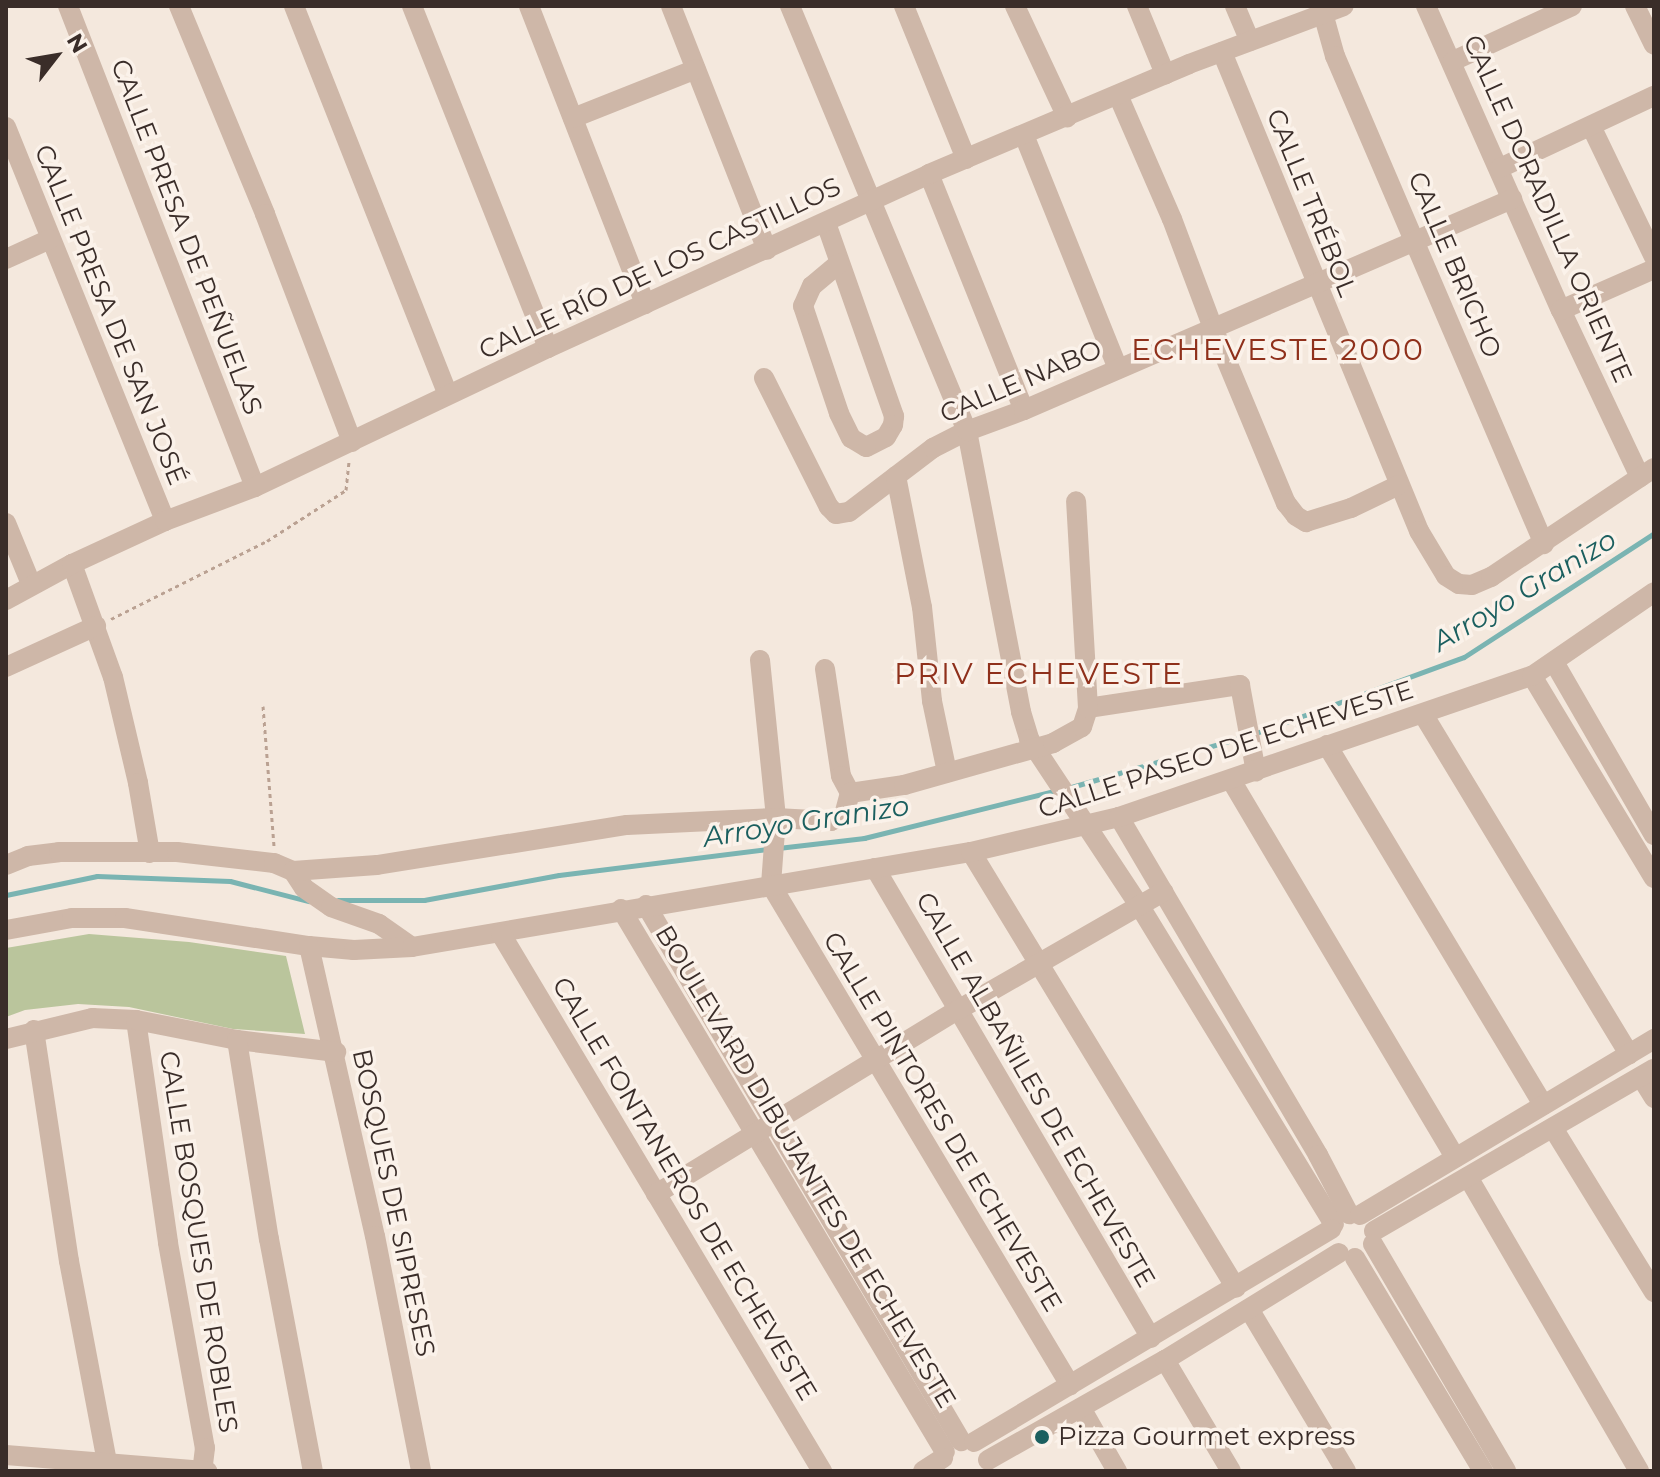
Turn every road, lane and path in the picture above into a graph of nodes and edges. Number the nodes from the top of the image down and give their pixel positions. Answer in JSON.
{"nodes":[{"id":1,"x":68,"y":6,"type":"edge"},
{"id":2,"x":179,"y":6,"type":"edge"},
{"id":3,"x":294,"y":6,"type":"edge"},
{"id":4,"x":412,"y":6,"type":"edge"},
{"id":5,"x":529,"y":6,"type":"edge"},
{"id":6,"x":671,"y":6,"type":"edge"},
{"id":7,"x":790,"y":6,"type":"edge"},
{"id":8,"x":904,"y":6,"type":"edge"},
{"id":9,"x":1015,"y":6,"type":"edge"},
{"id":10,"x":1137,"y":6,"type":"edge"},
{"id":11,"x":1235,"y":6,"type":"edge"},
{"id":12,"x":1344,"y":6,"type":"edge"},
{"id":13,"x":1426,"y":6,"type":"edge"},
{"id":14,"x":1572,"y":6,"type":"edge"},
{"id":15,"x":1635,"y":6,"type":"edge"},
{"id":16,"x":1322,"y":10,"type":"edge"},
{"id":17,"x":1250,"y":41,"type":"junction"},
{"id":18,"x":1654,"y":45,"type":"edge"},
{"id":19,"x":1222,"y":52,"type":"junction"},
{"id":20,"x":1453,"y":61,"type":"junction"},
{"id":21,"x":696,"y":69,"type":"junction"},
{"id":22,"x":1165,"y":74,"type":"junction"},
{"id":23,"x":1118,"y":95,"type":"junction"},
{"id":24,"x":1654,"y":96,"type":"edge"},
{"id":25,"x":1067,"y":117,"type":"junction"},
{"id":26,"x":573,"y":118,"type":"junction"},
{"id":27,"x":1591,"y":126,"type":"junction"},
{"id":28,"x":7,"y":135,"type":"edge"},
{"id":29,"x":1024,"y":135,"type":"junction"},
{"id":30,"x":966,"y":159,"type":"junction"},
{"id":31,"x":1500,"y":168,"type":"junction"},
{"id":32,"x":929,"y":174,"type":"junction"},
{"id":33,"x":1512,"y":199,"type":"junction"},
{"id":34,"x":871,"y":201,"type":"junction"},
{"id":35,"x":826,"y":223,"type":"junction"},
{"id":36,"x":50,"y":239,"type":"junction"},
{"id":37,"x":1417,"y":243,"type":"junction"},
{"id":38,"x":767,"y":250,"type":"junction"},
{"id":39,"x":1654,"y":257,"type":"edge"},
{"id":40,"x":6,"y":259,"type":"edge"},
{"id":41,"x":839,"y":263,"type":"junction"},
{"id":42,"x":1654,"y":269,"type":"edge"},
{"id":43,"x":1316,"y":284,"type":"junction"},
{"id":44,"x":645,"y":304,"type":"junction"},
{"id":45,"x":1561,"y":310,"type":"junction"},
{"id":46,"x":1213,"y":328,"type":"junction"},
{"id":47,"x":548,"y":348,"type":"junction"},
{"id":48,"x":1118,"y":369,"type":"junction"},
{"id":49,"x":764,"y":378,"type":"dead end"},
{"id":50,"x":448,"y":394,"type":"junction"},
{"id":51,"x":1024,"y":410,"type":"junction"},
{"id":52,"x":967,"y":431,"type":"junction"},
{"id":53,"x":352,"y":442,"type":"junction"},
{"id":54,"x":1647,"y":472,"type":"edge"},
{"id":55,"x":896,"y":476,"type":"junction"},
{"id":56,"x":1399,"y":485,"type":"junction"},
{"id":57,"x":255,"y":487,"type":"junction"},
{"id":58,"x":1076,"y":501,"type":"dead end"},
{"id":59,"x":165,"y":521,"type":"junction"},
{"id":60,"x":6,"y":523,"type":"edge"},
{"id":61,"x":1544,"y":544,"type":"junction"},
{"id":62,"x":72,"y":564,"type":"junction"},
{"id":63,"x":31,"y":584,"type":"junction"},
{"id":64,"x":6,"y":600,"type":"edge"},
{"id":65,"x":1651,"y":600,"type":"edge"},
{"id":66,"x":96,"y":626,"type":"junction"},
{"id":67,"x":760,"y":660,"type":"dead end"},
{"id":68,"x":1554,"y":662,"type":"junction"},
{"id":69,"x":6,"y":667,"type":"edge"},
{"id":70,"x":825,"y":669,"type":"dead end"},
{"id":71,"x":1532,"y":676,"type":"junction"},
{"id":72,"x":263,"y":706,"type":"dead end"},
{"id":73,"x":1423,"y":714,"type":"junction"},
{"id":74,"x":1085,"y":718,"type":"junction"},
{"id":75,"x":1327,"y":745,"type":"junction"},
{"id":76,"x":1037,"y":752,"type":"junction"},
{"id":77,"x":947,"y":772,"type":"junction"},
{"id":78,"x":1256,"y":772,"type":"junction"},
{"id":79,"x":1231,"y":780,"type":"junction"},
{"id":80,"x":850,"y":793,"type":"junction"},
{"id":81,"x":1119,"y":817,"type":"junction"},
{"id":82,"x":776,"y":825,"type":"junction"},
{"id":83,"x":1088,"y":825,"type":"junction"},
{"id":84,"x":1654,"y":835,"type":"edge"},
{"id":85,"x":971,"y":852,"type":"junction"},
{"id":86,"x":150,"y":853,"type":"junction"},
{"id":87,"x":6,"y":865,"type":"edge"},
{"id":88,"x":284,"y":867,"type":"junction"},
{"id":89,"x":875,"y":868,"type":"junction"},
{"id":90,"x":1654,"y":878,"type":"edge"},
{"id":91,"x":771,"y":885,"type":"junction"},
{"id":92,"x":1163,"y":892,"type":"junction"},
{"id":93,"x":646,"y":905,"type":"junction"},
{"id":94,"x":1139,"y":905,"type":"junction"},
{"id":95,"x":621,"y":909,"type":"junction"},
{"id":96,"x":6,"y":930,"type":"edge"},
{"id":97,"x":501,"y":934,"type":"junction"},
{"id":98,"x":309,"y":946,"type":"junction"},
{"id":99,"x":412,"y":947,"type":"junction"},
{"id":100,"x":1039,"y":962,"type":"junction"},
{"id":101,"x":958,"y":1010,"type":"junction"},
{"id":102,"x":136,"y":1020,"type":"junction"},
{"id":103,"x":34,"y":1030,"type":"junction"},
{"id":104,"x":6,"y":1039,"type":"edge"},
{"id":105,"x":1654,"y":1039,"type":"edge"},
{"id":106,"x":237,"y":1040,"type":"junction"},
{"id":107,"x":336,"y":1052,"type":"junction"},
{"id":108,"x":1629,"y":1054,"type":"junction"},
{"id":109,"x":875,"y":1062,"type":"junction"},
{"id":110,"x":1648,"y":1073,"type":"edge"},
{"id":111,"x":1654,"y":1098,"type":"edge"},
{"id":112,"x":1543,"y":1105,"type":"junction"},
{"id":113,"x":774,"y":1121,"type":"junction"},
{"id":114,"x":1553,"y":1128,"type":"junction"},
{"id":115,"x":754,"y":1132,"type":"junction"},
{"id":116,"x":1455,"y":1158,"type":"junction"},
{"id":117,"x":1468,"y":1177,"type":"junction"},
{"id":118,"x":656,"y":1194,"type":"junction"},
{"id":119,"x":1344,"y":1221,"type":"junction"},
{"id":120,"x":1373,"y":1238,"type":"junction"},
{"id":121,"x":1347,"y":1255,"type":"junction"},
{"id":122,"x":1236,"y":1288,"type":"junction"},
{"id":123,"x":1654,"y":1292,"type":"edge"},
{"id":124,"x":1249,"y":1309,"type":"junction"},
{"id":125,"x":1151,"y":1338,"type":"junction"},
{"id":126,"x":1165,"y":1360,"type":"junction"},
{"id":127,"x":1070,"y":1385,"type":"junction"},
{"id":128,"x":1081,"y":1408,"type":"junction"},
{"id":129,"x":7,"y":1451,"type":"edge"},
{"id":130,"x":953,"y":1453,"type":"edge"},
{"id":131,"x":107,"y":1462,"type":"junction"},
{"id":132,"x":987,"y":1468,"type":"edge"},
{"id":133,"x":204,"y":1471,"type":"edge"},
{"id":134,"x":313,"y":1471,"type":"edge"},
{"id":135,"x":421,"y":1471,"type":"edge"},
{"id":136,"x":822,"y":1471,"type":"edge"},
{"id":137,"x":923,"y":1471,"type":"edge"},
{"id":138,"x":1117,"y":1471,"type":"edge"},
{"id":139,"x":1231,"y":1471,"type":"edge"},
{"id":140,"x":1346,"y":1471,"type":"edge"},
{"id":141,"x":1483,"y":1471,"type":"edge"},
{"id":142,"x":1506,"y":1471,"type":"edge"},
{"id":143,"x":1639,"y":1471,"type":"edge"}],
"edges":[{"from":1,"to":57,"type":"street","name":"CALLE PRESA DE PEÑUELAS"},
{"from":2,"to":53,"type":"street"},
{"from":3,"to":50,"type":"street"},
{"from":4,"to":47,"type":"street"},
{"from":5,"to":26,"type":"street"},
{"from":6,"to":21,"type":"street"},
{"from":7,"to":34,"type":"street"},
{"from":8,"to":30,"type":"street"},
{"from":9,"to":25,"type":"street"},
{"from":10,"to":22,"type":"street"},
{"from":11,"to":17,"type":"street"},
{"from":12,"to":16,"type":"street","name":"CALLE RÍO DE LOS CASTILLOS"},
{"from":13,"to":20,"type":"street","name":"CALLE DORADILLA ORIENTE"},
{"from":14,"to":20,"type":"street"},
{"from":15,"to":18,"type":"street"},
{"from":16,"to":17,"type":"street","name":"CALLE RÍO DE LOS CASTILLOS"},
{"from":16,"to":37,"type":"street","name":"CALLE BRICHO"},
{"from":17,"to":19,"type":"street","name":"CALLE RÍO DE LOS CASTILLOS"},
{"from":19,"to":22,"type":"street","name":"CALLE RÍO DE LOS CASTILLOS"},
{"from":19,"to":43,"type":"street","name":"CALLE TRÉBOL"},
{"from":20,"to":31,"type":"street","name":"CALLE DORADILLA ORIENTE"},
{"from":21,"to":26,"type":"street"},
{"from":21,"to":38,"type":"street"},
{"from":22,"to":23,"type":"street","name":"CALLE RÍO DE LOS CASTILLOS"},
{"from":23,"to":25,"type":"street","name":"CALLE RÍO DE LOS CASTILLOS"},
{"from":23,"to":46,"type":"street"},
{"from":24,"to":27,"type":"street"},
{"from":25,"to":29,"type":"street","name":"CALLE RÍO DE LOS CASTILLOS"},
{"from":26,"to":44,"type":"street"},
{"from":27,"to":31,"type":"street"},
{"from":27,"to":39,"type":"street"},
{"from":28,"to":36,"type":"street","name":"CALLE PRESA DE SAN JOSÉ"},
{"from":29,"to":30,"type":"street","name":"CALLE RÍO DE LOS CASTILLOS"},
{"from":29,"to":48,"type":"street"},
{"from":30,"to":32,"type":"street","name":"CALLE RÍO DE LOS CASTILLOS"},
{"from":31,"to":33,"type":"street","name":"CALLE DORADILLA ORIENTE"},
{"from":32,"to":34,"type":"street","name":"CALLE RÍO DE LOS CASTILLOS"},
{"from":32,"to":51,"type":"street"},
{"from":33,"to":37,"type":"street","name":"CALLE NABO"},
{"from":33,"to":45,"type":"street","name":"CALLE DORADILLA ORIENTE"},
{"from":34,"to":35,"type":"street","name":"CALLE RÍO DE LOS CASTILLOS"},
{"from":34,"to":52,"type":"street"},
{"from":35,"to":38,"type":"street","name":"CALLE RÍO DE LOS CASTILLOS"},
{"from":35,"to":41,"type":"street"},
{"from":36,"to":40,"type":"street"},
{"from":36,"to":59,"type":"street","name":"CALLE PRESA DE SAN JOSÉ"},
{"from":37,"to":43,"type":"street","name":"CALLE NABO"},
{"from":37,"to":61,"type":"street","name":"CALLE BRICHO"},
{"from":38,"to":44,"type":"street","name":"CALLE RÍO DE LOS CASTILLOS"},
{"from":41,"to":41,"type":"street"},
{"from":42,"to":45,"type":"street"},
{"from":43,"to":46,"type":"street","name":"CALLE NABO"},
{"from":43,"to":56,"type":"street","name":"CALLE TRÉBOL"},
{"from":44,"to":47,"type":"street","name":"CALLE RÍO DE LOS CASTILLOS"},
{"from":45,"to":54,"type":"street","name":"CALLE DORADILLA ORIENTE"},
{"from":46,"to":48,"type":"street","name":"CALLE NABO"},
{"from":46,"to":56,"type":"street"},
{"from":47,"to":50,"type":"street","name":"CALLE RÍO DE LOS CASTILLOS"},
{"from":48,"to":51,"type":"street","name":"CALLE NABO"},
{"from":49,"to":55,"type":"street","name":"CALLE NABO"},
{"from":50,"to":53,"type":"street","name":"CALLE RÍO DE LOS CASTILLOS"},
{"from":51,"to":52,"type":"street","name":"CALLE NABO"},
{"from":52,"to":55,"type":"street","name":"CALLE NABO"},
{"from":52,"to":76,"type":"street"},
{"from":53,"to":57,"type":"street","name":"CALLE RÍO DE LOS CASTILLOS"},
{"from":53,"to":66,"type":"path"},
{"from":54,"to":61,"type":"street"},
{"from":55,"to":77,"type":"street"},
{"from":56,"to":61,"type":"street","name":"CALLE TRÉBOL"},
{"from":57,"to":59,"type":"street","name":"CALLE RÍO DE LOS CASTILLOS"},
{"from":58,"to":74,"type":"street"},
{"from":59,"to":62,"type":"street","name":"CALLE RÍO DE LOS CASTILLOS"},
{"from":60,"to":63,"type":"street"},
{"from":62,"to":63,"type":"street","name":"CALLE RÍO DE LOS CASTILLOS"},
{"from":62,"to":66,"type":"street"},
{"from":63,"to":64,"type":"street","name":"CALLE RÍO DE LOS CASTILLOS"},
{"from":65,"to":68,"type":"street","name":"CALLE PASEO DE ECHEVESTE"},
{"from":66,"to":69,"type":"street"},
{"from":66,"to":86,"type":"street"},
{"from":67,"to":82,"type":"street"},
{"from":68,"to":71,"type":"street","name":"CALLE PASEO DE ECHEVESTE"},
{"from":68,"to":84,"type":"street"},
{"from":70,"to":80,"type":"street"},
{"from":71,"to":73,"type":"street","name":"CALLE PASEO DE ECHEVESTE"},
{"from":71,"to":90,"type":"street"},
{"from":72,"to":88,"type":"path"},
{"from":73,"to":75,"type":"street","name":"CALLE PASEO DE ECHEVESTE"},
{"from":73,"to":108,"type":"street"},
{"from":74,"to":76,"type":"street"},
{"from":74,"to":78,"type":"street"},
{"from":75,"to":78,"type":"street","name":"CALLE PASEO DE ECHEVESTE"},
{"from":75,"to":112,"type":"street"},
{"from":76,"to":77,"type":"street"},
{"from":76,"to":83,"type":"street"},
{"from":77,"to":80,"type":"street"},
{"from":78,"to":79,"type":"street","name":"CALLE PASEO DE ECHEVESTE"},
{"from":79,"to":81,"type":"street","name":"CALLE PASEO DE ECHEVESTE"},
{"from":79,"to":116,"type":"street"},
{"from":80,"to":82,"type":"street"},
{"from":81,"to":83,"type":"street","name":"CALLE PASEO DE ECHEVESTE"},
{"from":81,"to":92,"type":"street"},
{"from":82,"to":88,"type":"street"},
{"from":82,"to":91,"type":"street"},
{"from":83,"to":85,"type":"street","name":"CALLE PASEO DE ECHEVESTE"},
{"from":83,"to":94,"type":"street"},
{"from":85,"to":89,"type":"street","name":"CALLE PASEO DE ECHEVESTE"},
{"from":85,"to":100,"type":"street"},
{"from":86,"to":87,"type":"street"},
{"from":86,"to":88,"type":"street"},
{"from":88,"to":99,"type":"street"},
{"from":89,"to":91,"type":"street","name":"CALLE PASEO DE ECHEVESTE"},
{"from":89,"to":101,"type":"street","name":"CALLE ALBAÑILES DE ECHEVESTE"},
{"from":91,"to":93,"type":"street","name":"CALLE PASEO DE ECHEVESTE"},
{"from":91,"to":109,"type":"street","name":"CALLE PINTORES DE ECHEVESTE"},
{"from":92,"to":94,"type":"street"},
{"from":92,"to":119,"type":"street"},
{"from":93,"to":95,"type":"street","name":"CALLE PASEO DE ECHEVESTE"},
{"from":93,"to":113,"type":"street","name":"BOULEVARD DIBUJANTES DE ECHEVESTE"},
{"from":94,"to":100,"type":"street"},
{"from":94,"to":119,"type":"street"},
{"from":95,"to":97,"type":"street","name":"CALLE PASEO DE ECHEVESTE"},
{"from":95,"to":115,"type":"street","name":"BOULEVARD DIBUJANTES DE ECHEVESTE"},
{"from":96,"to":98,"type":"street","name":"CALLE PASEO DE ECHEVESTE"},
{"from":97,"to":99,"type":"street","name":"CALLE PASEO DE ECHEVESTE"},
{"from":97,"to":118,"type":"street","name":"CALLE FONTANEROS DE ECHEVESTE"},
{"from":98,"to":99,"type":"street","name":"CALLE PASEO DE ECHEVESTE"},
{"from":98,"to":107,"type":"street","name":"BOSQUES DE SIPRESES"},
{"from":100,"to":101,"type":"street"},
{"from":100,"to":122,"type":"street"},
{"from":101,"to":109,"type":"street"},
{"from":101,"to":125,"type":"street","name":"CALLE ALBAÑILES DE ECHEVESTE"},
{"from":102,"to":103,"type":"street"},
{"from":102,"to":106,"type":"street"},
{"from":102,"to":133,"type":"street","name":"CALLE BOSQUES DE ROBLES"},
{"from":103,"to":104,"type":"street"},
{"from":103,"to":131,"type":"street"},
{"from":105,"to":108,"type":"street"},
{"from":106,"to":107,"type":"street"},
{"from":106,"to":134,"type":"street"},
{"from":107,"to":135,"type":"street","name":"BOSQUES DE SIPRESES"},
{"from":108,"to":112,"type":"street"},
{"from":109,"to":113,"type":"street"},
{"from":109,"to":127,"type":"street","name":"CALLE PINTORES DE ECHEVESTE"},
{"from":110,"to":111,"type":"street"},
{"from":110,"to":114,"type":"street"},
{"from":112,"to":116,"type":"street"},
{"from":113,"to":115,"type":"street"},
{"from":113,"to":130,"type":"street","name":"BOULEVARD DIBUJANTES DE ECHEVESTE"},
{"from":114,"to":117,"type":"street"},
{"from":114,"to":123,"type":"street"},
{"from":115,"to":118,"type":"street"},
{"from":115,"to":130,"type":"street","name":"BOULEVARD DIBUJANTES DE ECHEVESTE"},
{"from":116,"to":119,"type":"street"},
{"from":117,"to":120,"type":"street"},
{"from":117,"to":143,"type":"street"},
{"from":118,"to":136,"type":"street","name":"CALLE FONTANEROS DE ECHEVESTE"},
{"from":119,"to":120,"type":"street"},
{"from":119,"to":121,"type":"street"},
{"from":119,"to":122,"type":"street"},
{"from":120,"to":121,"type":"street"},
{"from":120,"to":142,"type":"street"},
{"from":121,"to":124,"type":"street"},
{"from":121,"to":141,"type":"street"},
{"from":122,"to":125,"type":"street"},
{"from":124,"to":126,"type":"street"},
{"from":124,"to":140,"type":"street"},
{"from":125,"to":127,"type":"street"},
{"from":126,"to":128,"type":"street"},
{"from":126,"to":139,"type":"street"},
{"from":127,"to":130,"type":"street"},
{"from":128,"to":132,"type":"street"},
{"from":128,"to":138,"type":"street"},
{"from":129,"to":131,"type":"street"},
{"from":130,"to":132,"type":"street"},
{"from":130,"to":137,"type":"street"},
{"from":131,"to":133,"type":"street"}]}
